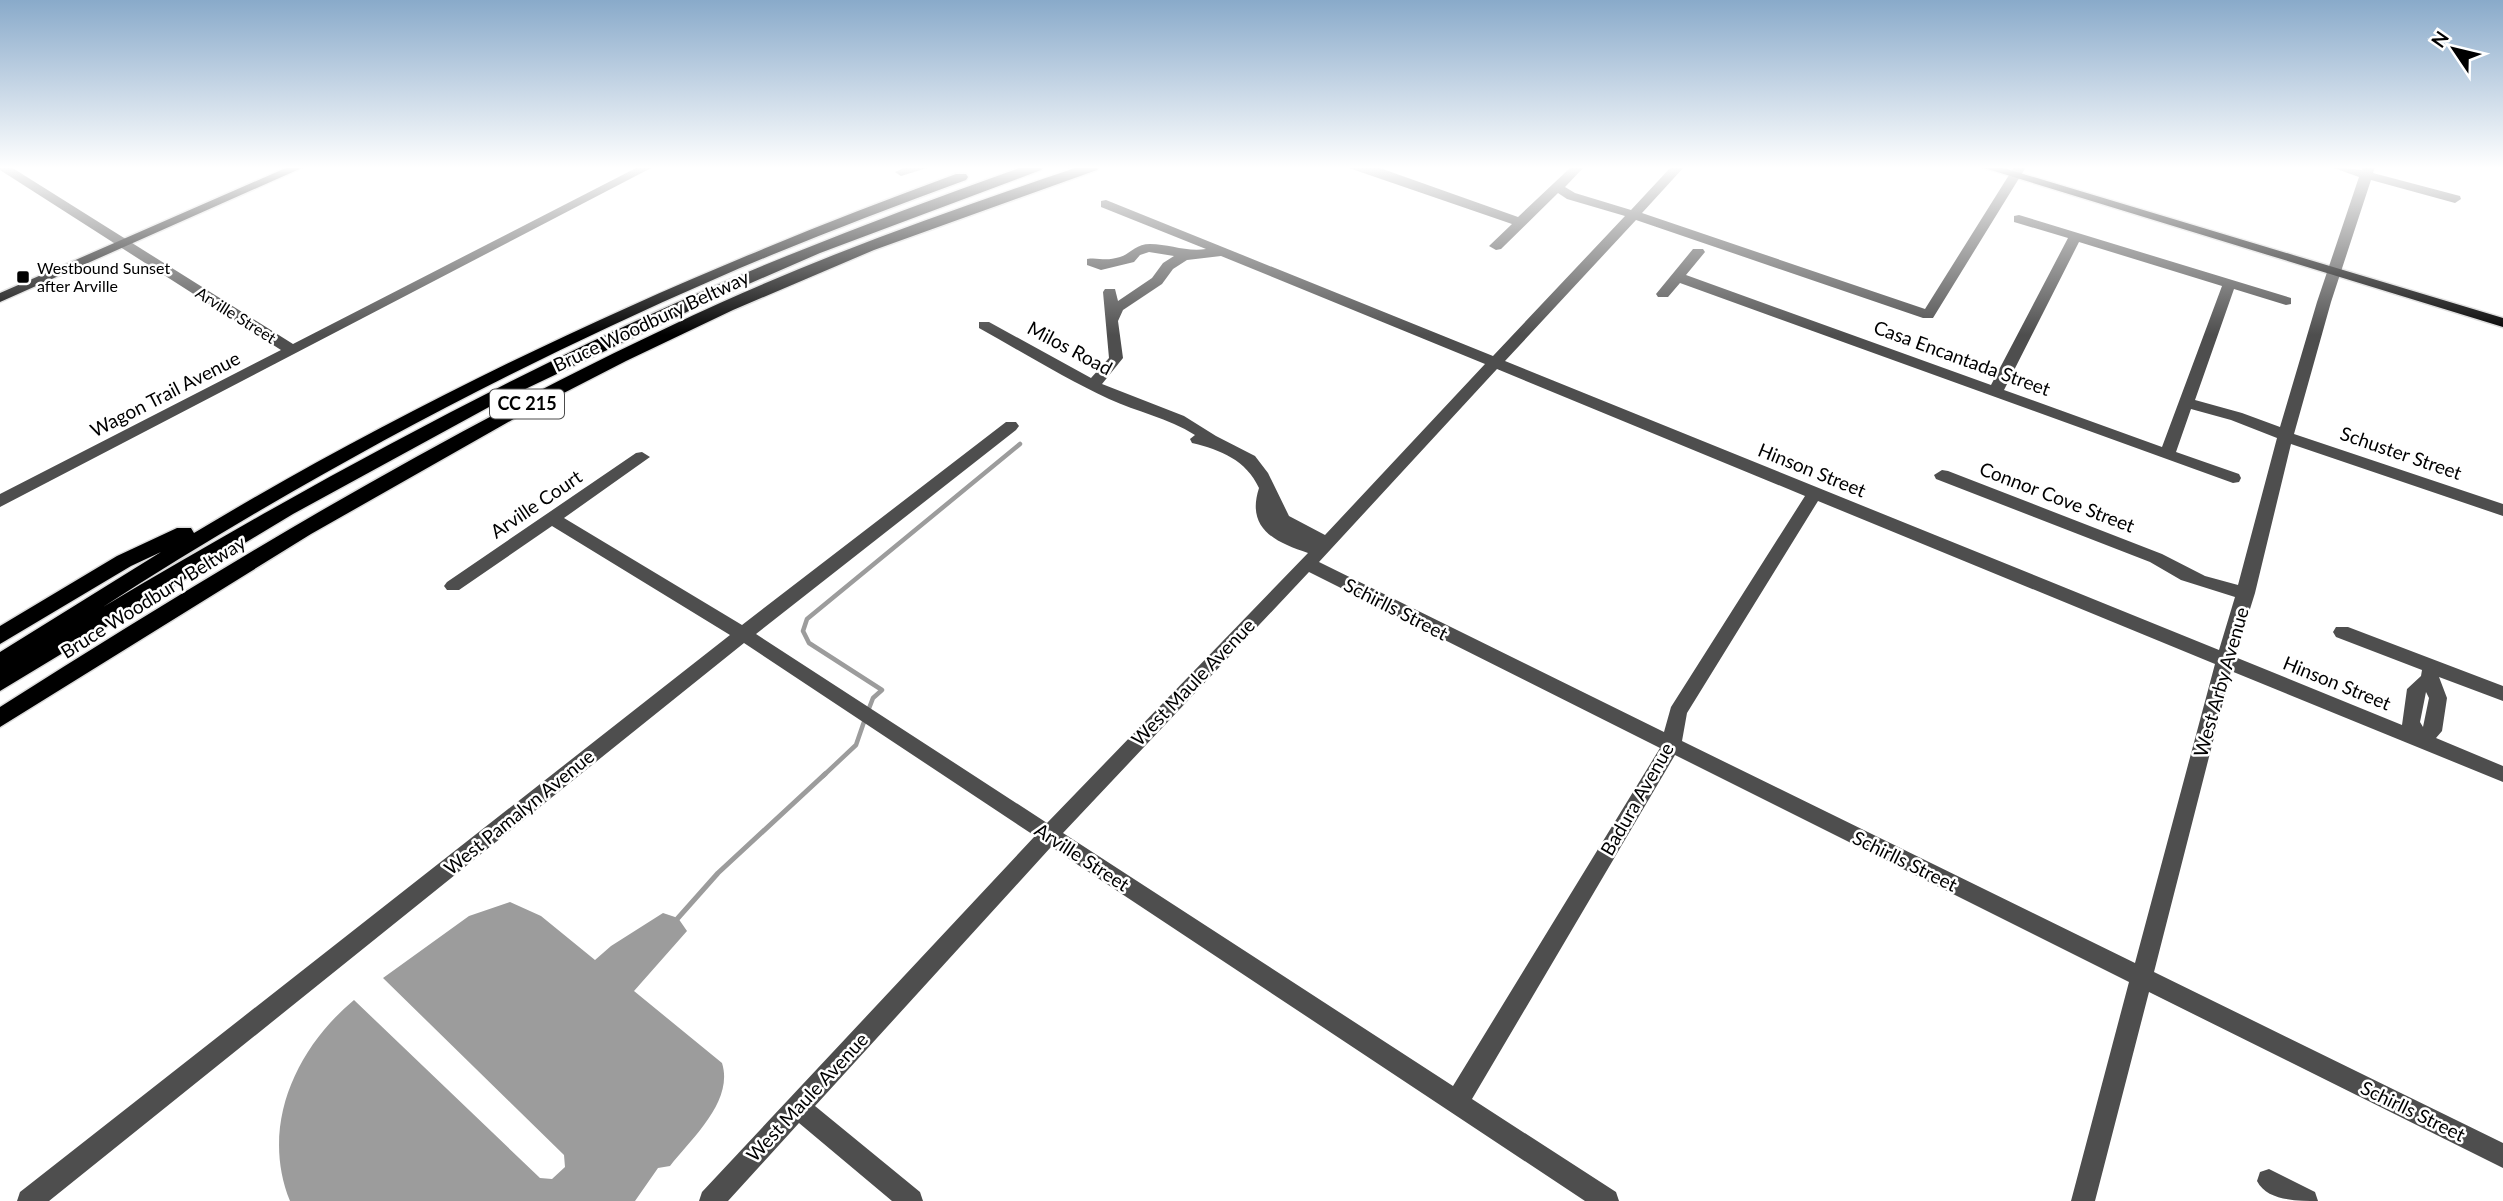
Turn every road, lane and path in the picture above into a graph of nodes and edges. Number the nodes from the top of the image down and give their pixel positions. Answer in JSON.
{"nodes":[{"id":1,"x":90,"y":223,"type":"edge"},
{"id":2,"x":171,"y":223,"type":"edge"},
{"id":3,"x":538,"y":223,"type":"edge"},
{"id":4,"x":841,"y":223,"type":"edge"},
{"id":5,"x":881,"y":223,"type":"edge"},
{"id":6,"x":931,"y":223,"type":"edge"},
{"id":7,"x":1152,"y":223,"type":"edge"},
{"id":8,"x":1519,"y":223,"type":"edge"},
{"id":9,"x":1626,"y":223,"type":"edge"},
{"id":10,"x":1658,"y":223,"type":"edge"},
{"id":11,"x":1985,"y":223,"type":"edge"},
{"id":12,"x":2032,"y":223,"type":"edge"},
{"id":13,"x":2178,"y":223,"type":"edge"},
{"id":14,"x":2350,"y":223,"type":"edge"},
{"id":15,"x":2075,"y":237,"type":"junction"},
{"id":16,"x":123,"y":244,"type":"junction"},
{"id":17,"x":1496,"y":246,"type":"dead end"},
{"id":18,"x":1224,"y":252,"type":"junction"},
{"id":19,"x":1698,"y":252,"type":"dead end"},
{"id":20,"x":1194,"y":254,"type":"junction"},
{"id":21,"x":1092,"y":262,"type":"dead end"},
{"id":22,"x":2333,"y":273,"type":"junction"},
{"id":23,"x":1677,"y":277,"type":"junction"},
{"id":24,"x":2230,"y":284,"type":"junction"},
{"id":25,"x":1110,"y":292,"type":"dead end"},
{"id":26,"x":1663,"y":294,"type":"dead end"},
{"id":27,"x":0,"y":298,"type":"edge"},
{"id":28,"x":2286,"y":301,"type":"dead end"},
{"id":29,"x":1112,"y":313,"type":"junction"},
{"id":30,"x":2503,"y":323,"type":"edge"},
{"id":31,"x":984,"y":325,"type":"dead end"},
{"id":32,"x":292,"y":350,"type":"junction"},
{"id":33,"x":1493,"y":363,"type":"junction"},
{"id":34,"x":1092,"y":383,"type":"junction"},
{"id":35,"x":1996,"y":391,"type":"junction"},
{"id":36,"x":2186,"y":403,"type":"junction"},
{"id":37,"x":1011,"y":426,"type":"dead end"},
{"id":38,"x":2285,"y":436,"type":"junction"},
{"id":39,"x":2168,"y":453,"type":"junction"},
{"id":40,"x":642,"y":457,"type":"dead end"},
{"id":41,"x":1942,"y":475,"type":"dead end"},
{"id":42,"x":2233,"y":478,"type":"dead end"},
{"id":43,"x":302,"y":479,"type":"junction"},
{"id":44,"x":1815,"y":494,"type":"junction"},
{"id":45,"x":0,"y":501,"type":"edge"},
{"id":46,"x":2503,"y":510,"type":"edge"},
{"id":47,"x":552,"y":519,"type":"junction"},
{"id":48,"x":1318,"y":553,"type":"junction"},
{"id":49,"x":453,"y":586,"type":"dead end"},
{"id":50,"x":2246,"y":593,"type":"junction"},
{"id":51,"x":2342,"y":632,"type":"dead end"},
{"id":52,"x":743,"y":634,"type":"junction"},
{"id":53,"x":0,"y":636,"type":"edge"},
{"id":54,"x":2225,"y":660,"type":"junction"},
{"id":55,"x":0,"y":663,"type":"edge"},
{"id":56,"x":2431,"y":674,"type":"junction"},
{"id":57,"x":0,"y":682,"type":"edge"},
{"id":58,"x":2503,"y":694,"type":"edge"},
{"id":59,"x":0,"y":718,"type":"edge"},
{"id":60,"x":2420,"y":740,"type":"junction"},
{"id":61,"x":1671,"y":746,"type":"junction"},
{"id":62,"x":2503,"y":774,"type":"edge"},
{"id":63,"x":1049,"y":835,"type":"junction"},
{"id":64,"x":2142,"y":976,"type":"junction"},
{"id":65,"x":1456,"y":1103,"type":"junction"},
{"id":66,"x":798,"y":1107,"type":"junction"},
{"id":67,"x":2503,"y":1156,"type":"edge"},
{"id":68,"x":2269,"y":1181,"type":"dead end"},
{"id":69,"x":29,"y":1201,"type":"edge"},
{"id":70,"x":711,"y":1201,"type":"edge"},
{"id":71,"x":911,"y":1201,"type":"edge"},
{"id":72,"x":1607,"y":1201,"type":"edge"},
{"id":73,"x":2083,"y":1201,"type":"edge"},
{"id":74,"x":2306,"y":1201,"type":"edge"}],
"edges":[{"from":1,"to":16,"type":"street","name":"Arville Street"},
{"from":2,"to":16,"type":"main road"},
{"from":3,"to":32,"type":"street","name":"Wagon Trail Avenue"},
{"from":4,"to":43,"type":"highway","number":"CC 215"},
{"from":5,"to":57,"type":"highway","name":"Bruce Woodbury Beltway","number":"CC 215"},
{"from":6,"to":59,"type":"highway","name":"Bruce Woodbury Beltway","number":"CC 215"},
{"from":7,"to":18,"type":"street","name":"Hinson Street"},
{"from":8,"to":17,"type":"street"},
{"from":9,"to":33,"type":"street","name":"West Maule Avenue"},
{"from":10,"to":11,"type":"street"},
{"from":12,"to":15,"type":"street"},
{"from":13,"to":22,"type":"main road"},
{"from":14,"to":22,"type":"street","name":"West Arby Avenue"},
{"from":15,"to":24,"type":"street"},
{"from":15,"to":35,"type":"street"},
{"from":16,"to":27,"type":"main road"},
{"from":16,"to":32,"type":"street","name":"Arville Street"},
{"from":18,"to":20,"type":"street"},
{"from":18,"to":33,"type":"street","name":"Hinson Street"},
{"from":19,"to":23,"type":"street"},
{"from":20,"to":21,"type":"street"},
{"from":20,"to":29,"type":"street"},
{"from":22,"to":30,"type":"main road"},
{"from":22,"to":38,"type":"street","name":"West Arby Avenue"},
{"from":23,"to":26,"type":"street"},
{"from":23,"to":35,"type":"street","name":"Casa Encantada Street"},
{"from":24,"to":28,"type":"street"},
{"from":24,"to":36,"type":"street"},
{"from":25,"to":29,"type":"street"},
{"from":29,"to":34,"type":"street"},
{"from":31,"to":34,"type":"street","name":"Milos Road"},
{"from":32,"to":45,"type":"street","name":"Wagon Trail Avenue"},
{"from":33,"to":44,"type":"street","name":"Hinson Street"},
{"from":33,"to":48,"type":"street","name":"West Maule Avenue"},
{"from":34,"to":48,"type":"street","name":"Milos Road"},
{"from":35,"to":39,"type":"street","name":"Casa Encantada Street"},
{"from":36,"to":38,"type":"street","name":"Schuster Street"},
{"from":36,"to":39,"type":"street"},
{"from":37,"to":52,"type":"street","name":"West Pamalyn Avenue"},
{"from":38,"to":46,"type":"street","name":"Schuster Street"},
{"from":38,"to":50,"type":"street","name":"West Arby Avenue"},
{"from":39,"to":42,"type":"street","name":"Casa Encantada Street"},
{"from":40,"to":47,"type":"street","name":"Arville Court"},
{"from":41,"to":50,"type":"street","name":"Connor Cove Street"},
{"from":43,"to":53,"type":"highway"},
{"from":43,"to":55,"type":"highway","number":"CC 215"},
{"from":44,"to":54,"type":"street","name":"Hinson Street"},
{"from":44,"to":61,"type":"street","name":"Badura Avenue"},
{"from":47,"to":49,"type":"street","name":"Arville Court"},
{"from":47,"to":52,"type":"street","name":"Arville Street"},
{"from":48,"to":61,"type":"street","name":"Schirlls Street"},
{"from":48,"to":63,"type":"street","name":"West Maule Avenue"},
{"from":50,"to":54,"type":"street","name":"West Arby Avenue"},
{"from":51,"to":56,"type":"street"},
{"from":52,"to":63,"type":"street","name":"Arville Street"},
{"from":52,"to":69,"type":"street","name":"West Pamalyn Avenue"},
{"from":54,"to":60,"type":"street","name":"Hinson Street"},
{"from":54,"to":64,"type":"street","name":"West Arby Avenue"},
{"from":56,"to":58,"type":"street"},
{"from":56,"to":60,"type":"street"},
{"from":60,"to":62,"type":"street","name":"Hinson Street"},
{"from":61,"to":64,"type":"street","name":"Schirlls Street"},
{"from":61,"to":65,"type":"street","name":"Badura Avenue"},
{"from":63,"to":65,"type":"street","name":"Arville Street"},
{"from":63,"to":66,"type":"street","name":"West Maule Avenue"},
{"from":64,"to":67,"type":"street","name":"Schirlls Street"},
{"from":64,"to":73,"type":"street","name":"West Arby Avenue"},
{"from":65,"to":72,"type":"street","name":"Arville Street"},
{"from":66,"to":70,"type":"street","name":"West Maule Avenue"},
{"from":66,"to":71,"type":"street"},
{"from":68,"to":74,"type":"street"}]}
